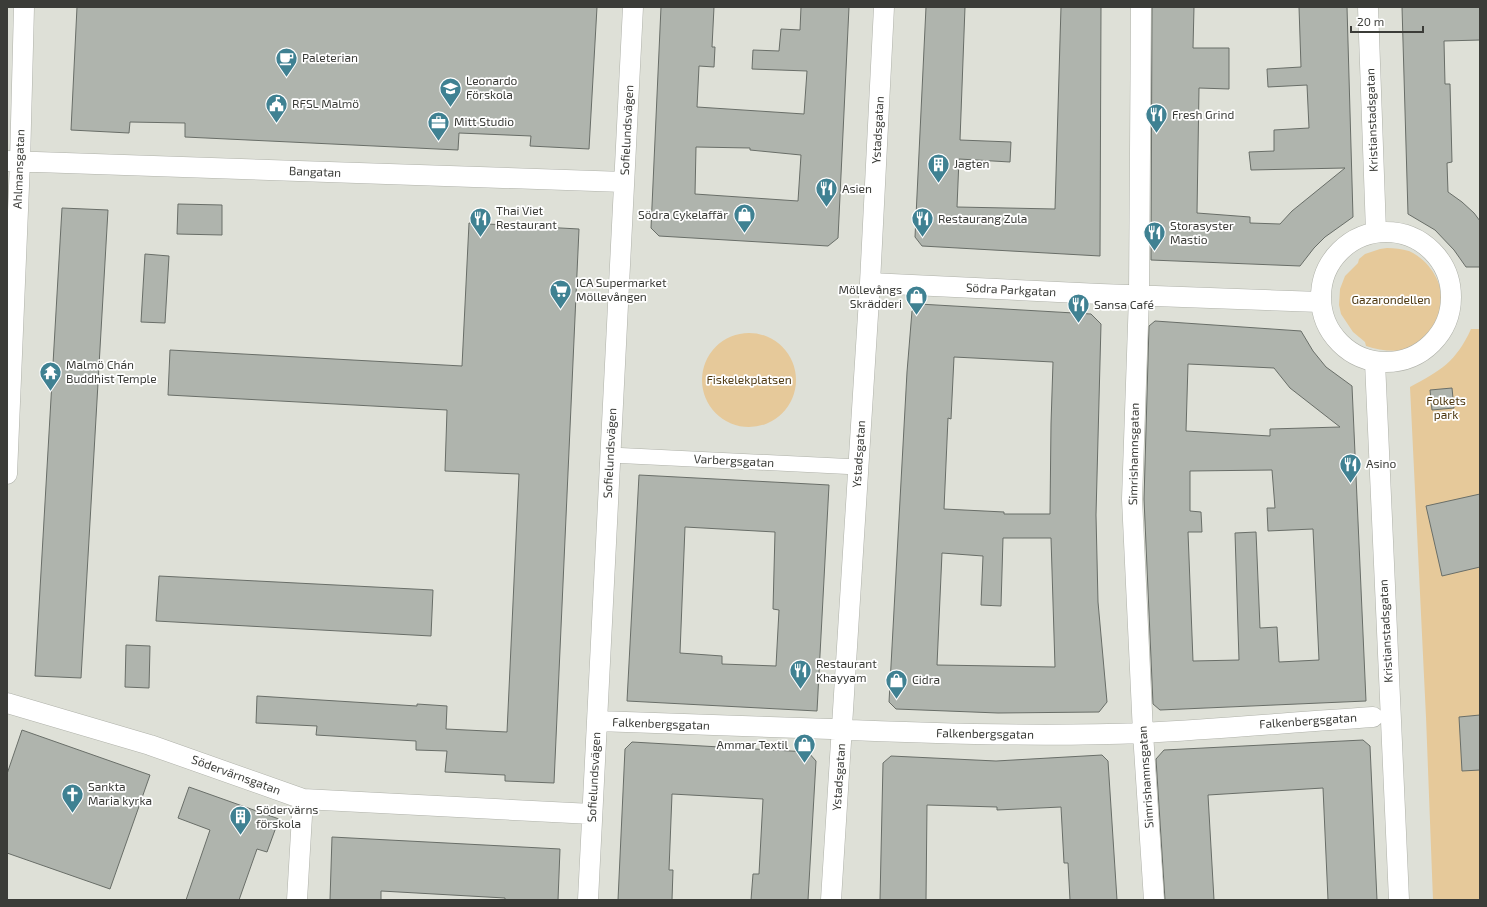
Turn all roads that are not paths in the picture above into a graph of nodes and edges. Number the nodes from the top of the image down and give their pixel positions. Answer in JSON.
{"nodes":[{"id":1,"x":24,"y":7,"type":"edge"},
{"id":2,"x":633,"y":7,"type":"edge"},
{"id":3,"x":884,"y":7,"type":"edge"},
{"id":4,"x":1142,"y":7,"type":"edge"},
{"id":5,"x":1368,"y":7,"type":"edge"},
{"id":6,"x":13,"y":161,"type":"edge"},
{"id":7,"x":624,"y":182,"type":"junction"},
{"id":8,"x":1376,"y":232,"type":"junction"},
{"id":9,"x":870,"y":283,"type":"junction"},
{"id":10,"x":1139,"y":296,"type":"junction"},
{"id":11,"x":1320,"y":302,"type":"junction"},
{"id":12,"x":1375,"y":362,"type":"junction"},
{"id":13,"x":610,"y":455,"type":"junction"},
{"id":14,"x":858,"y":467,"type":"junction"},
{"id":15,"x":7,"y":474,"type":"edge"},
{"id":16,"x":7,"y":703,"type":"edge"},
{"id":17,"x":1372,"y":717,"type":"dead end"},
{"id":18,"x":597,"y":721,"type":"junction"},
{"id":19,"x":842,"y":730,"type":"junction"},
{"id":20,"x":1143,"y":733,"type":"junction"},
{"id":21,"x":303,"y":799,"type":"junction"},
{"id":22,"x":592,"y":814,"type":"junction"},
{"id":23,"x":297,"y":900,"type":"edge"},
{"id":24,"x":588,"y":900,"type":"edge"},
{"id":25,"x":831,"y":900,"type":"edge"},
{"id":26,"x":1154,"y":900,"type":"edge"},
{"id":27,"x":1399,"y":900,"type":"edge"}],
"edges":[{"from":1,"to":6,"type":"street","name":"Ahlmansgatan"},
{"from":2,"to":7,"type":"street","name":"Sofielundsvägen"},
{"from":3,"to":9,"type":"street","name":"Ystadsgatan"},
{"from":4,"to":10,"type":"street","name":"Simrishamnsgatan"},
{"from":5,"to":8,"type":"street","name":"Kristianstadsgatan"},
{"from":6,"to":7,"type":"street","name":"Bangatan"},
{"from":6,"to":15,"type":"street","name":"Ahlmansgatan"},
{"from":7,"to":13,"type":"street","name":"Sofielundsvägen"},
{"from":8,"to":11,"type":"street"},
{"from":8,"to":12,"type":"street"},
{"from":9,"to":10,"type":"street","name":"Södra Parkgatan"},
{"from":9,"to":14,"type":"street","name":"Ystadsgatan"},
{"from":10,"to":11,"type":"street","name":"Södra Parkgatan"},
{"from":10,"to":20,"type":"street","name":"Simrishamnsgatan"},
{"from":11,"to":12,"type":"street"},
{"from":12,"to":27,"type":"street","name":"Kristianstadsgatan"},
{"from":13,"to":14,"type":"street","name":"Varbergsgatan"},
{"from":13,"to":18,"type":"street","name":"Sofielundsvägen"},
{"from":14,"to":19,"type":"street","name":"Ystadsgatan"},
{"from":16,"to":21,"type":"street","name":"Södervärnsgatan"},
{"from":17,"to":20,"type":"street","name":"Falkenbergsgatan"},
{"from":18,"to":19,"type":"street","name":"Falkenbergsgatan"},
{"from":18,"to":22,"type":"street","name":"Sofielundsvägen"},
{"from":19,"to":20,"type":"street","name":"Falkenbergsgatan"},
{"from":19,"to":25,"type":"street","name":"Ystadsgatan"},
{"from":20,"to":26,"type":"street","name":"Simrishamnsgatan"},
{"from":21,"to":22,"type":"street","name":"Södervärnsgatan"},
{"from":21,"to":23,"type":"street"},
{"from":22,"to":24,"type":"street","name":"Sofielundsvägen"}]}
